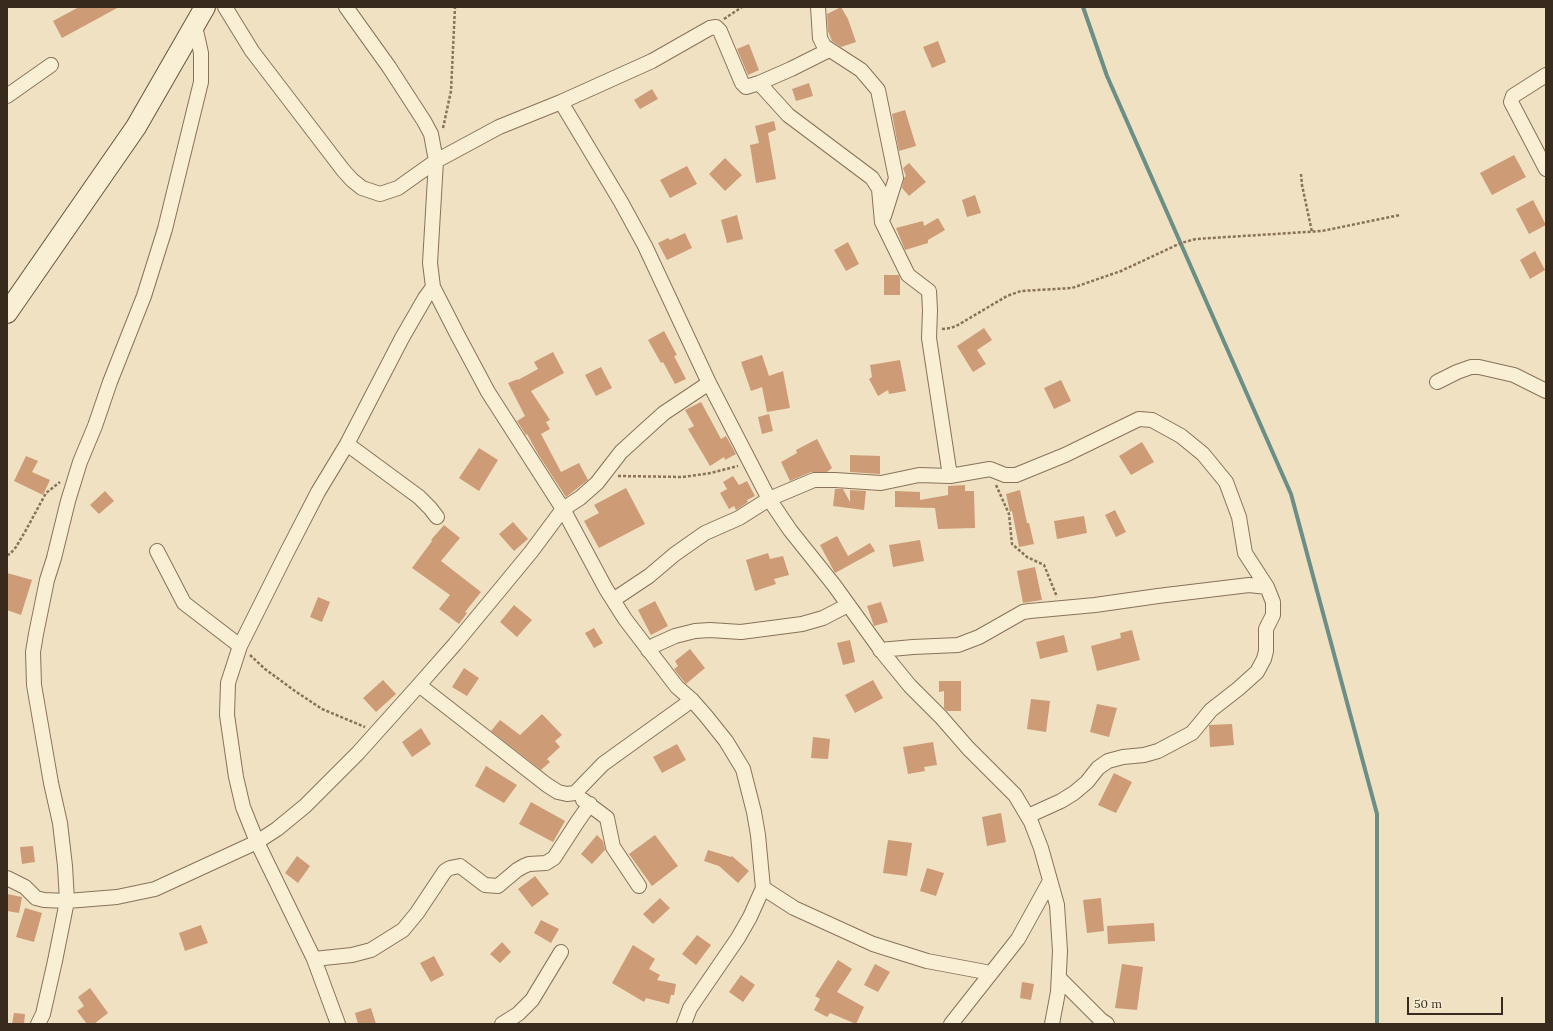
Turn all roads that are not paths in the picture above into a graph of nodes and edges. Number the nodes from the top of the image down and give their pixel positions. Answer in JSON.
{"nodes":[{"id":1,"x":205,"y":7,"type":"edge"},
{"id":2,"x":225,"y":7,"type":"edge"},
{"id":3,"x":346,"y":7,"type":"edge"},
{"id":4,"x":818,"y":7,"type":"edge"},
{"id":5,"x":195,"y":26,"type":"junction"},
{"id":6,"x":829,"y":50,"type":"junction"},
{"id":7,"x":51,"y":65,"type":"dead end"},
{"id":8,"x":1546,"y":75,"type":"edge"},
{"id":9,"x":759,"y":84,"type":"junction"},
{"id":10,"x":7,"y":96,"type":"edge"},
{"id":11,"x":561,"y":102,"type":"junction"},
{"id":12,"x":436,"y":161,"type":"junction"},
{"id":13,"x":1546,"y":169,"type":"edge"},
{"id":14,"x":882,"y":222,"type":"junction"},
{"id":15,"x":433,"y":287,"type":"junction"},
{"id":16,"x":7,"y":313,"type":"edge"},
{"id":17,"x":1437,"y":382,"type":"dead end"},
{"id":18,"x":709,"y":383,"type":"junction"},
{"id":19,"x":1546,"y":391,"type":"edge"},
{"id":20,"x":348,"y":444,"type":"junction"},
{"id":21,"x":950,"y":476,"type":"junction"},
{"id":22,"x":770,"y":499,"type":"junction"},
{"id":23,"x":563,"y":509,"type":"junction"},
{"id":24,"x":437,"y":517,"type":"dead end"},
{"id":25,"x":157,"y":551,"type":"dead end"},
{"id":26,"x":1267,"y":587,"type":"junction"},
{"id":27,"x":613,"y":600,"type":"junction"},
{"id":28,"x":848,"y":605,"type":"junction"},
{"id":29,"x":240,"y":646,"type":"junction"},
{"id":30,"x":648,"y":650,"type":"junction"},
{"id":31,"x":880,"y":650,"type":"junction"},
{"id":32,"x":419,"y":685,"type":"junction"},
{"id":33,"x":692,"y":700,"type":"junction"},
{"id":34,"x":575,"y":793,"type":"junction"},
{"id":35,"x":590,"y":804,"type":"junction"},
{"id":36,"x":1028,"y":816,"type":"junction"},
{"id":37,"x":257,"y":842,"type":"junction"},
{"id":38,"x":7,"y":878,"type":"edge"},
{"id":39,"x":1050,"y":881,"type":"junction"},
{"id":40,"x":638,"y":886,"type":"dead end"},
{"id":41,"x":763,"y":888,"type":"junction"},
{"id":42,"x":67,"y":901,"type":"junction"},
{"id":43,"x":561,"y":952,"type":"dead end"},
{"id":44,"x":314,"y":959,"type":"junction"},
{"id":45,"x":992,"y":973,"type":"junction"},
{"id":46,"x":1059,"y":978,"type":"junction"},
{"id":47,"x":38,"y":1024,"type":"edge"},
{"id":48,"x":338,"y":1024,"type":"edge"},
{"id":49,"x":502,"y":1024,"type":"edge"},
{"id":50,"x":684,"y":1024,"type":"edge"},
{"id":51,"x":951,"y":1024,"type":"edge"},
{"id":52,"x":1052,"y":1024,"type":"edge"},
{"id":53,"x":1107,"y":1024,"type":"edge"}],
"edges":[{"from":1,"to":5,"type":"street"},
{"from":2,"to":12,"type":"street"},
{"from":3,"to":12,"type":"street"},
{"from":4,"to":6,"type":"street"},
{"from":5,"to":16,"type":"street"},
{"from":5,"to":42,"type":"street"},
{"from":6,"to":9,"type":"street"},
{"from":6,"to":14,"type":"street"},
{"from":7,"to":10,"type":"street"},
{"from":8,"to":13,"type":"street"},
{"from":9,"to":11,"type":"street"},
{"from":9,"to":14,"type":"street"},
{"from":11,"to":12,"type":"street"},
{"from":11,"to":18,"type":"street"},
{"from":12,"to":15,"type":"street"},
{"from":14,"to":21,"type":"street"},
{"from":15,"to":20,"type":"street"},
{"from":15,"to":23,"type":"street"},
{"from":17,"to":19,"type":"street"},
{"from":18,"to":22,"type":"street"},
{"from":18,"to":23,"type":"street"},
{"from":20,"to":24,"type":"street"},
{"from":20,"to":29,"type":"street"},
{"from":21,"to":22,"type":"street"},
{"from":21,"to":26,"type":"street"},
{"from":22,"to":27,"type":"street"},
{"from":22,"to":28,"type":"street"},
{"from":23,"to":27,"type":"street"},
{"from":23,"to":32,"type":"street"},
{"from":25,"to":29,"type":"street"},
{"from":26,"to":31,"type":"street"},
{"from":26,"to":36,"type":"street"},
{"from":27,"to":30,"type":"street"},
{"from":28,"to":30,"type":"street"},
{"from":28,"to":31,"type":"street"},
{"from":29,"to":37,"type":"street"},
{"from":30,"to":33,"type":"street"},
{"from":31,"to":36,"type":"street"},
{"from":32,"to":34,"type":"street"},
{"from":32,"to":37,"type":"street"},
{"from":33,"to":34,"type":"street"},
{"from":33,"to":41,"type":"street"},
{"from":34,"to":35,"type":"street"},
{"from":35,"to":40,"type":"street"},
{"from":35,"to":44,"type":"street"},
{"from":36,"to":39,"type":"street"},
{"from":37,"to":42,"type":"street"},
{"from":37,"to":44,"type":"street"},
{"from":38,"to":42,"type":"street"},
{"from":39,"to":45,"type":"street"},
{"from":39,"to":46,"type":"street"},
{"from":41,"to":45,"type":"street"},
{"from":41,"to":50,"type":"street"},
{"from":42,"to":47,"type":"street"},
{"from":43,"to":49,"type":"street"},
{"from":44,"to":48,"type":"street"},
{"from":45,"to":51,"type":"street"},
{"from":46,"to":52,"type":"street"},
{"from":46,"to":53,"type":"street"}]}
